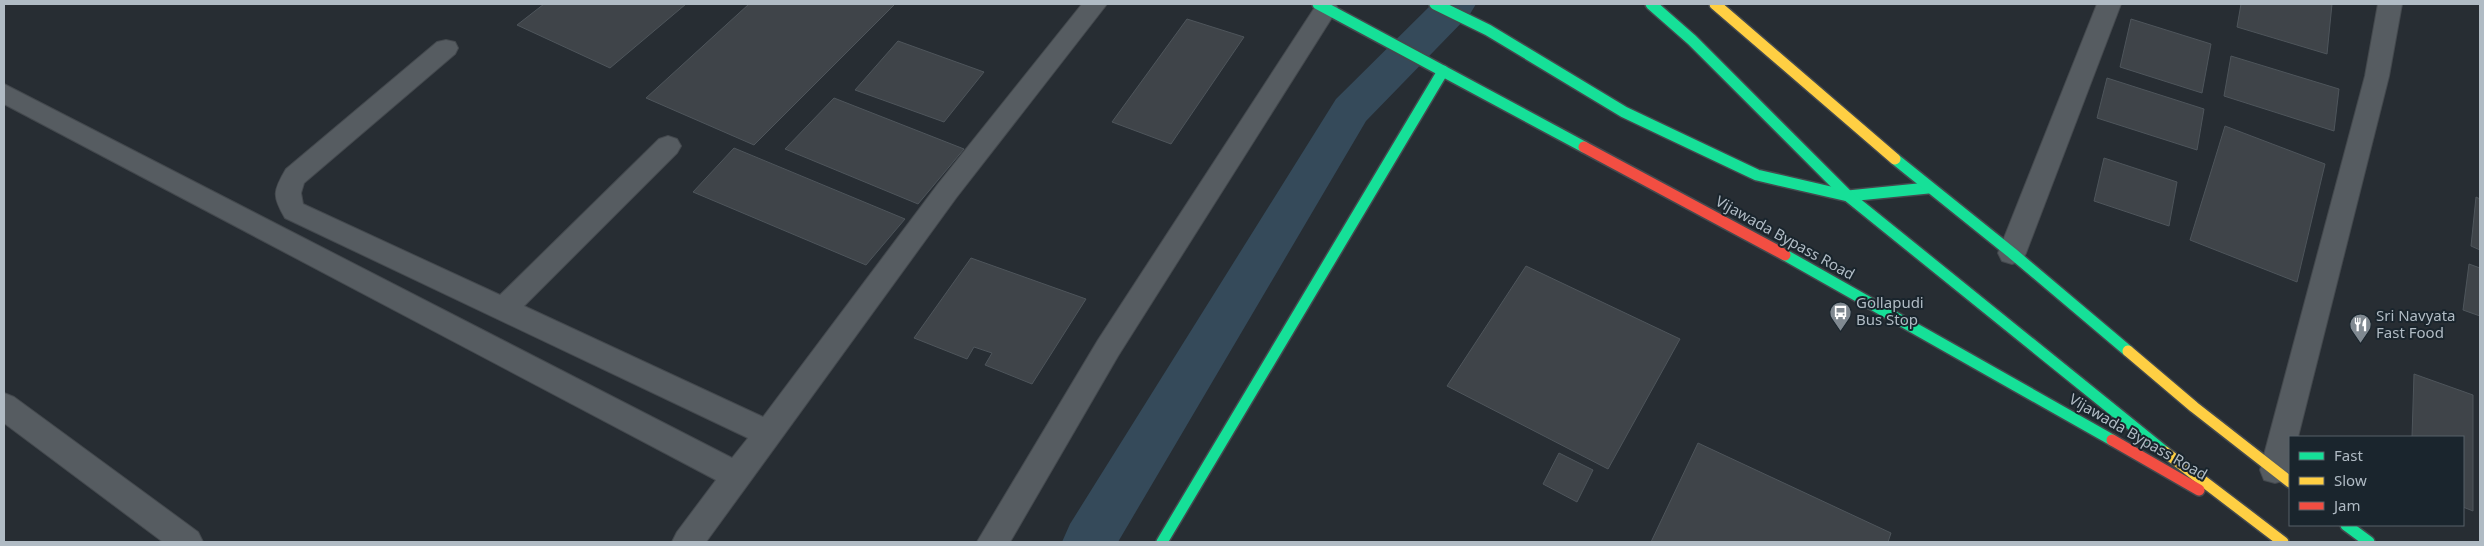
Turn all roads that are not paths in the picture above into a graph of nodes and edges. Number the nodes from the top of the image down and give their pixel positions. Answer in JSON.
{"nodes":[{"id":1,"x":1095,"y":4,"type":"edge"},
{"id":2,"x":1435,"y":4,"type":"edge"},
{"id":3,"x":1651,"y":4,"type":"edge"},
{"id":4,"x":1715,"y":4,"type":"edge"},
{"id":5,"x":2109,"y":4,"type":"edge"},
{"id":6,"x":2390,"y":4,"type":"edge"},
{"id":7,"x":1326,"y":8,"type":"edge"},
{"id":8,"x":446,"y":48,"type":"dead end"},
{"id":9,"x":1443,"y":71,"type":"junction"},
{"id":10,"x":6,"y":98,"type":"edge"},
{"id":11,"x":668,"y":146,"type":"dead end"},
{"id":12,"x":1928,"y":188,"type":"junction"},
{"id":13,"x":1848,"y":196,"type":"junction"},
{"id":14,"x":2012,"y":253,"type":"junction"},
{"id":15,"x":503,"y":309,"type":"junction"},
{"id":16,"x":4,"y":406,"type":"edge"},
{"id":17,"x":768,"y":433,"type":"junction"},
{"id":18,"x":2292,"y":436,"type":"edge"},
{"id":19,"x":2289,"y":450,"type":"edge"},
{"id":20,"x":737,"y":476,"type":"junction"},
{"id":21,"x":2283,"y":476,"type":"edge"},
{"id":22,"x":2258,"y":523,"type":"junction"},
{"id":23,"x":2347,"y":526,"type":"edge"},
{"id":24,"x":187,"y":542,"type":"edge"},
{"id":25,"x":688,"y":542,"type":"edge"},
{"id":26,"x":993,"y":542,"type":"edge"},
{"id":27,"x":1162,"y":542,"type":"edge"},
{"id":28,"x":2283,"y":542,"type":"edge"},
{"id":29,"x":2369,"y":542,"type":"edge"}],
"edges":[{"from":1,"to":17,"type":"street"},
{"from":2,"to":13,"type":"main road"},
{"from":3,"to":13,"type":"main road"},
{"from":4,"to":12,"type":"main road"},
{"from":5,"to":14,"type":"street"},
{"from":6,"to":18,"type":"street"},
{"from":7,"to":9,"type":"main road","name":"Vijawada Bypass Road"},
{"from":7,"to":26,"type":"street"},
{"from":8,"to":15,"type":"street"},
{"from":9,"to":22,"type":"main road","name":"Vijawada Bypass Road"},
{"from":9,"to":27,"type":"main road"},
{"from":10,"to":20,"type":"street"},
{"from":11,"to":15,"type":"street"},
{"from":12,"to":13,"type":"main road"},
{"from":12,"to":14,"type":"main road"},
{"from":13,"to":22,"type":"main road"},
{"from":14,"to":21,"type":"main road"},
{"from":15,"to":17,"type":"street"},
{"from":16,"to":24,"type":"street"},
{"from":17,"to":20,"type":"street"},
{"from":19,"to":21,"type":"street"},
{"from":20,"to":25,"type":"street"},
{"from":22,"to":28,"type":"main road"},
{"from":23,"to":29,"type":"main road"}]}
